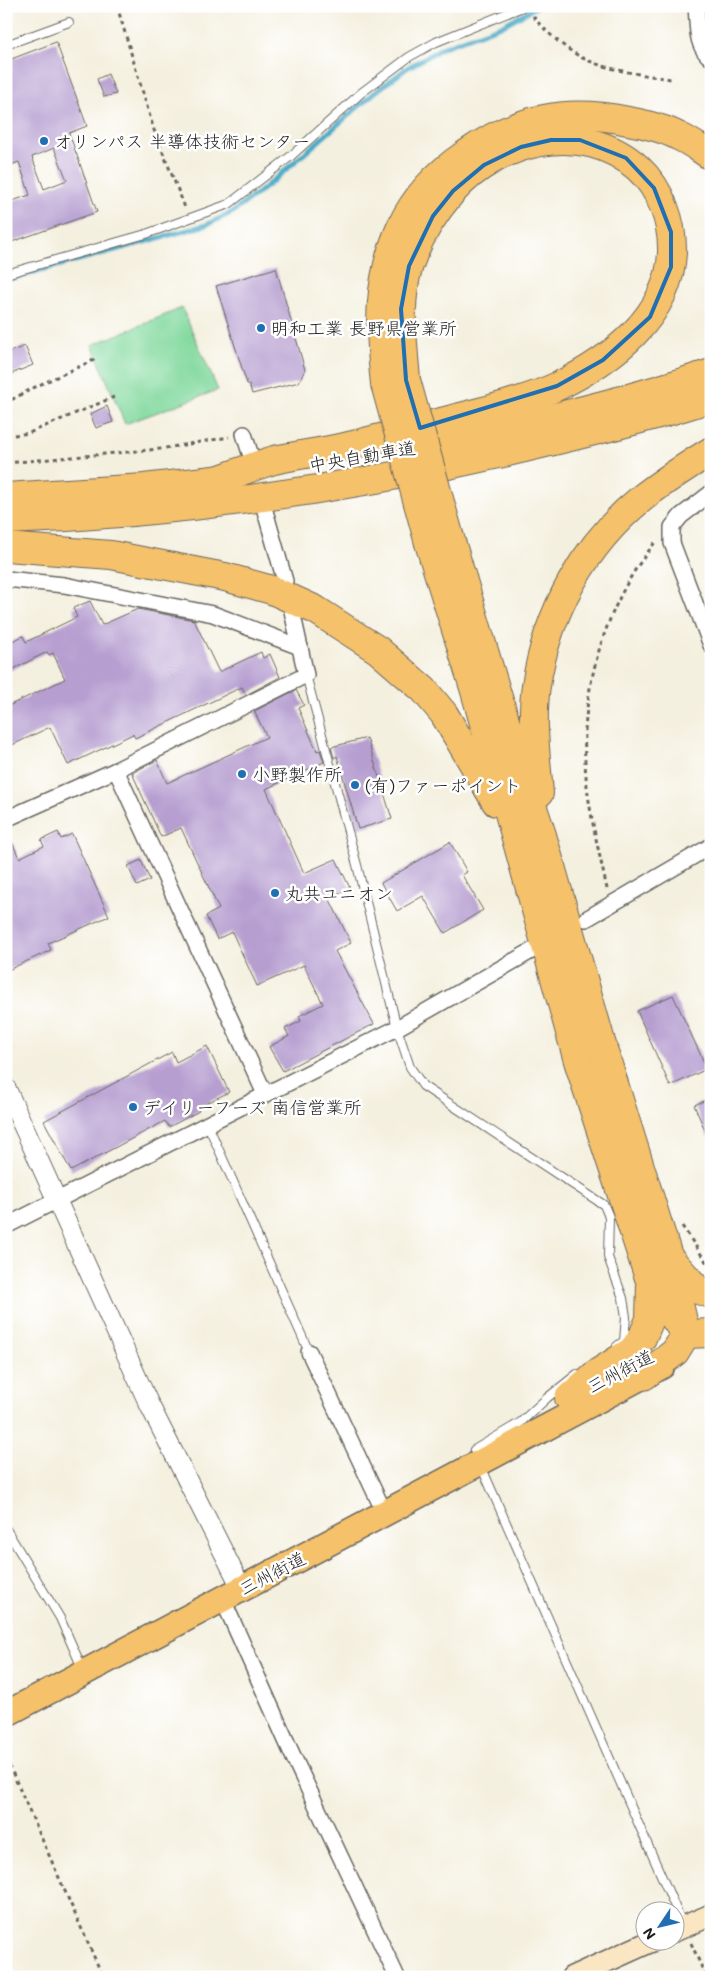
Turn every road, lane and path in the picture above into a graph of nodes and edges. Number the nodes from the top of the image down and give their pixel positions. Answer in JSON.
{"nodes":[{"id":1,"x":117,"y":6,"type":"edge"},
{"id":2,"x":525,"y":6,"type":"edge"},
{"id":3,"x":696,"y":6,"type":"edge"},
{"id":4,"x":533,"y":16,"type":"dead end"},
{"id":5,"x":69,"y":22,"type":"dead end"},
{"id":6,"x":6,"y":45,"type":"edge"},
{"id":7,"x":711,"y":58,"type":"edge"},
{"id":8,"x":671,"y":79,"type":"dead end"},
{"id":9,"x":711,"y":156,"type":"edge"},
{"id":10,"x":190,"y":219,"type":"junction"},
{"id":11,"x":6,"y":274,"type":"edge"},
{"id":12,"x":98,"y":358,"type":"dead end"},
{"id":13,"x":711,"y":373,"type":"edge"},
{"id":14,"x":396,"y":382,"type":"junction"},
{"id":15,"x":114,"y":396,"type":"dead end"},
{"id":16,"x":711,"y":398,"type":"edge"},
{"id":17,"x":6,"y":405,"type":"edge"},
{"id":18,"x":244,"y":434,"type":"joint"},
{"id":19,"x":6,"y":436,"type":"edge"},
{"id":20,"x":711,"y":451,"type":"edge"},
{"id":21,"x":251,"y":456,"type":"dead end"},
{"id":22,"x":6,"y":463,"type":"edge"},
{"id":23,"x":215,"y":480,"type":"junction"},
{"id":24,"x":711,"y":493,"type":"edge"},
{"id":25,"x":6,"y":497,"type":"edge"},
{"id":26,"x":266,"y":511,"type":"dead end"},
{"id":27,"x":6,"y":520,"type":"edge"},
{"id":28,"x":672,"y":527,"type":"junction"},
{"id":29,"x":440,"y":540,"type":"junction"},
{"id":30,"x":6,"y":547,"type":"edge"},
{"id":31,"x":6,"y":579,"type":"edge"},
{"id":32,"x":285,"y":581,"type":"dead end"},
{"id":33,"x":292,"y":611,"type":"dead end"},
{"id":34,"x":711,"y":645,"type":"edge"},
{"id":35,"x":300,"y":647,"type":"junction"},
{"id":36,"x":306,"y":675,"type":"junction"},
{"id":37,"x":116,"y":770,"type":"junction"},
{"id":38,"x":6,"y":819,"type":"edge"},
{"id":39,"x":514,"y":831,"type":"junction"},
{"id":40,"x":542,"y":835,"type":"junction"},
{"id":41,"x":711,"y":846,"type":"edge"},
{"id":42,"x":610,"y":905,"type":"junction"},
{"id":43,"x":586,"y":919,"type":"dead end"},
{"id":44,"x":533,"y":950,"type":"dead end"},
{"id":45,"x":397,"y":1028,"type":"junction"},
{"id":46,"x":6,"y":1088,"type":"edge"},
{"id":47,"x":265,"y":1094,"type":"junction"},
{"id":48,"x":207,"y":1123,"type":"junction"},
{"id":49,"x":58,"y":1200,"type":"junction"},
{"id":50,"x":678,"y":1223,"type":"dead end"},
{"id":51,"x":6,"y":1226,"type":"edge"},
{"id":52,"x":668,"y":1256,"type":"junction"},
{"id":53,"x":711,"y":1269,"type":"edge"},
{"id":54,"x":651,"y":1284,"type":"junction"},
{"id":55,"x":711,"y":1294,"type":"edge"},
{"id":56,"x":711,"y":1321,"type":"edge"},
{"id":57,"x":703,"y":1335,"type":"edge"},
{"id":58,"x":309,"y":1352,"type":"joint"},
{"id":59,"x":608,"y":1352,"type":"dead end"},
{"id":60,"x":584,"y":1369,"type":"dead end"},
{"id":61,"x":644,"y":1376,"type":"joint"},
{"id":62,"x":568,"y":1398,"type":"junction"},
{"id":63,"x":537,"y":1431,"type":"junction"},
{"id":64,"x":478,"y":1463,"type":"junction"},
{"id":65,"x":384,"y":1514,"type":"junction"},
{"id":66,"x":6,"y":1529,"type":"edge"},
{"id":67,"x":232,"y":1595,"type":"junction"},
{"id":68,"x":84,"y":1672,"type":"junction"},
{"id":69,"x":6,"y":1714,"type":"edge"},
{"id":70,"x":6,"y":1758,"type":"edge"},
{"id":71,"x":666,"y":1900,"type":"edge"},
{"id":72,"x":711,"y":1916,"type":"edge"},
{"id":73,"x":684,"y":1927,"type":"edge"},
{"id":74,"x":684,"y":1938,"type":"edge"},
{"id":75,"x":634,"y":1949,"type":"edge"},
{"id":76,"x":103,"y":1977,"type":"edge"},
{"id":77,"x":397,"y":1977,"type":"edge"},
{"id":78,"x":572,"y":1977,"type":"edge"},
{"id":79,"x":706,"y":1977,"type":"edge"}],
"edges":[{"from":1,"to":10,"type":"path"},
{"from":2,"to":10,"type":"lane"},
{"from":3,"to":7,"type":"street"},
{"from":4,"to":8,"type":"path"},
{"from":5,"to":6,"type":"lane"},
{"from":9,"to":14,"type":"highway"},
{"from":10,"to":11,"type":"lane"},
{"from":12,"to":17,"type":"path"},
{"from":13,"to":23,"type":"highway","name":"中央自動車道"},
{"from":14,"to":23,"type":"highway"},
{"from":14,"to":29,"type":"highway","bridge":true},
{"from":15,"to":19,"type":"path"},
{"from":16,"to":27,"type":"highway","name":"中央自動車道"},
{"from":18,"to":21,"type":"street"},
{"from":18,"to":22,"type":"path"},
{"from":20,"to":40,"type":"highway"},
{"from":23,"to":25,"type":"highway","name":"中央自動車道"},
{"from":24,"to":28,"type":"street"},
{"from":26,"to":32,"type":"street"},
{"from":28,"to":34,"type":"street"},
{"from":28,"to":42,"type":"path"},
{"from":29,"to":39,"type":"highway"},
{"from":29,"to":40,"type":"highway"},
{"from":30,"to":39,"type":"highway"},
{"from":31,"to":35,"type":"street"},
{"from":33,"to":35,"type":"street"},
{"from":35,"to":36,"type":"street"},
{"from":36,"to":37,"type":"street"},
{"from":36,"to":45,"type":"lane"},
{"from":37,"to":38,"type":"street"},
{"from":37,"to":47,"type":"street"},
{"from":39,"to":54,"type":"highway"},
{"from":40,"to":52,"type":"highway"},
{"from":41,"to":42,"type":"street"},
{"from":42,"to":43,"type":"street"},
{"from":44,"to":45,"type":"street"},
{"from":45,"to":47,"type":"street"},
{"from":45,"to":59,"type":"lane"},
{"from":46,"to":49,"type":"street"},
{"from":47,"to":48,"type":"street"},
{"from":48,"to":49,"type":"street"},
{"from":48,"to":58,"type":"lane"},
{"from":49,"to":51,"type":"street"},
{"from":49,"to":67,"type":"street"},
{"from":50,"to":53,"type":"path"},
{"from":52,"to":55,"type":"highway"},
{"from":52,"to":57,"type":"highway"},
{"from":54,"to":57,"type":"highway"},
{"from":54,"to":62,"type":"highway"},
{"from":56,"to":57,"type":"highway","name":"三州街道"},
{"from":57,"to":61,"type":"highway"},
{"from":57,"to":62,"type":"highway","name":"三州街道"},
{"from":58,"to":65,"type":"street"},
{"from":60,"to":64,"type":"lane"},
{"from":61,"to":63,"type":"highway","name":"三州街道"},
{"from":62,"to":63,"type":"highway","name":"三州街道"},
{"from":63,"to":64,"type":"highway","name":"三州街道"},
{"from":64,"to":65,"type":"highway","name":"三州街道"},
{"from":64,"to":71,"type":"lane"},
{"from":65,"to":67,"type":"highway","name":"三州街道"},
{"from":66,"to":68,"type":"lane"},
{"from":67,"to":68,"type":"highway","name":"三州街道"},
{"from":67,"to":77,"type":"street"},
{"from":68,"to":69,"type":"highway","name":"三州街道"},
{"from":70,"to":76,"type":"path"},
{"from":72,"to":73,"type":"main road"},
{"from":74,"to":79,"type":"path"},
{"from":75,"to":78,"type":"main road"}]}
